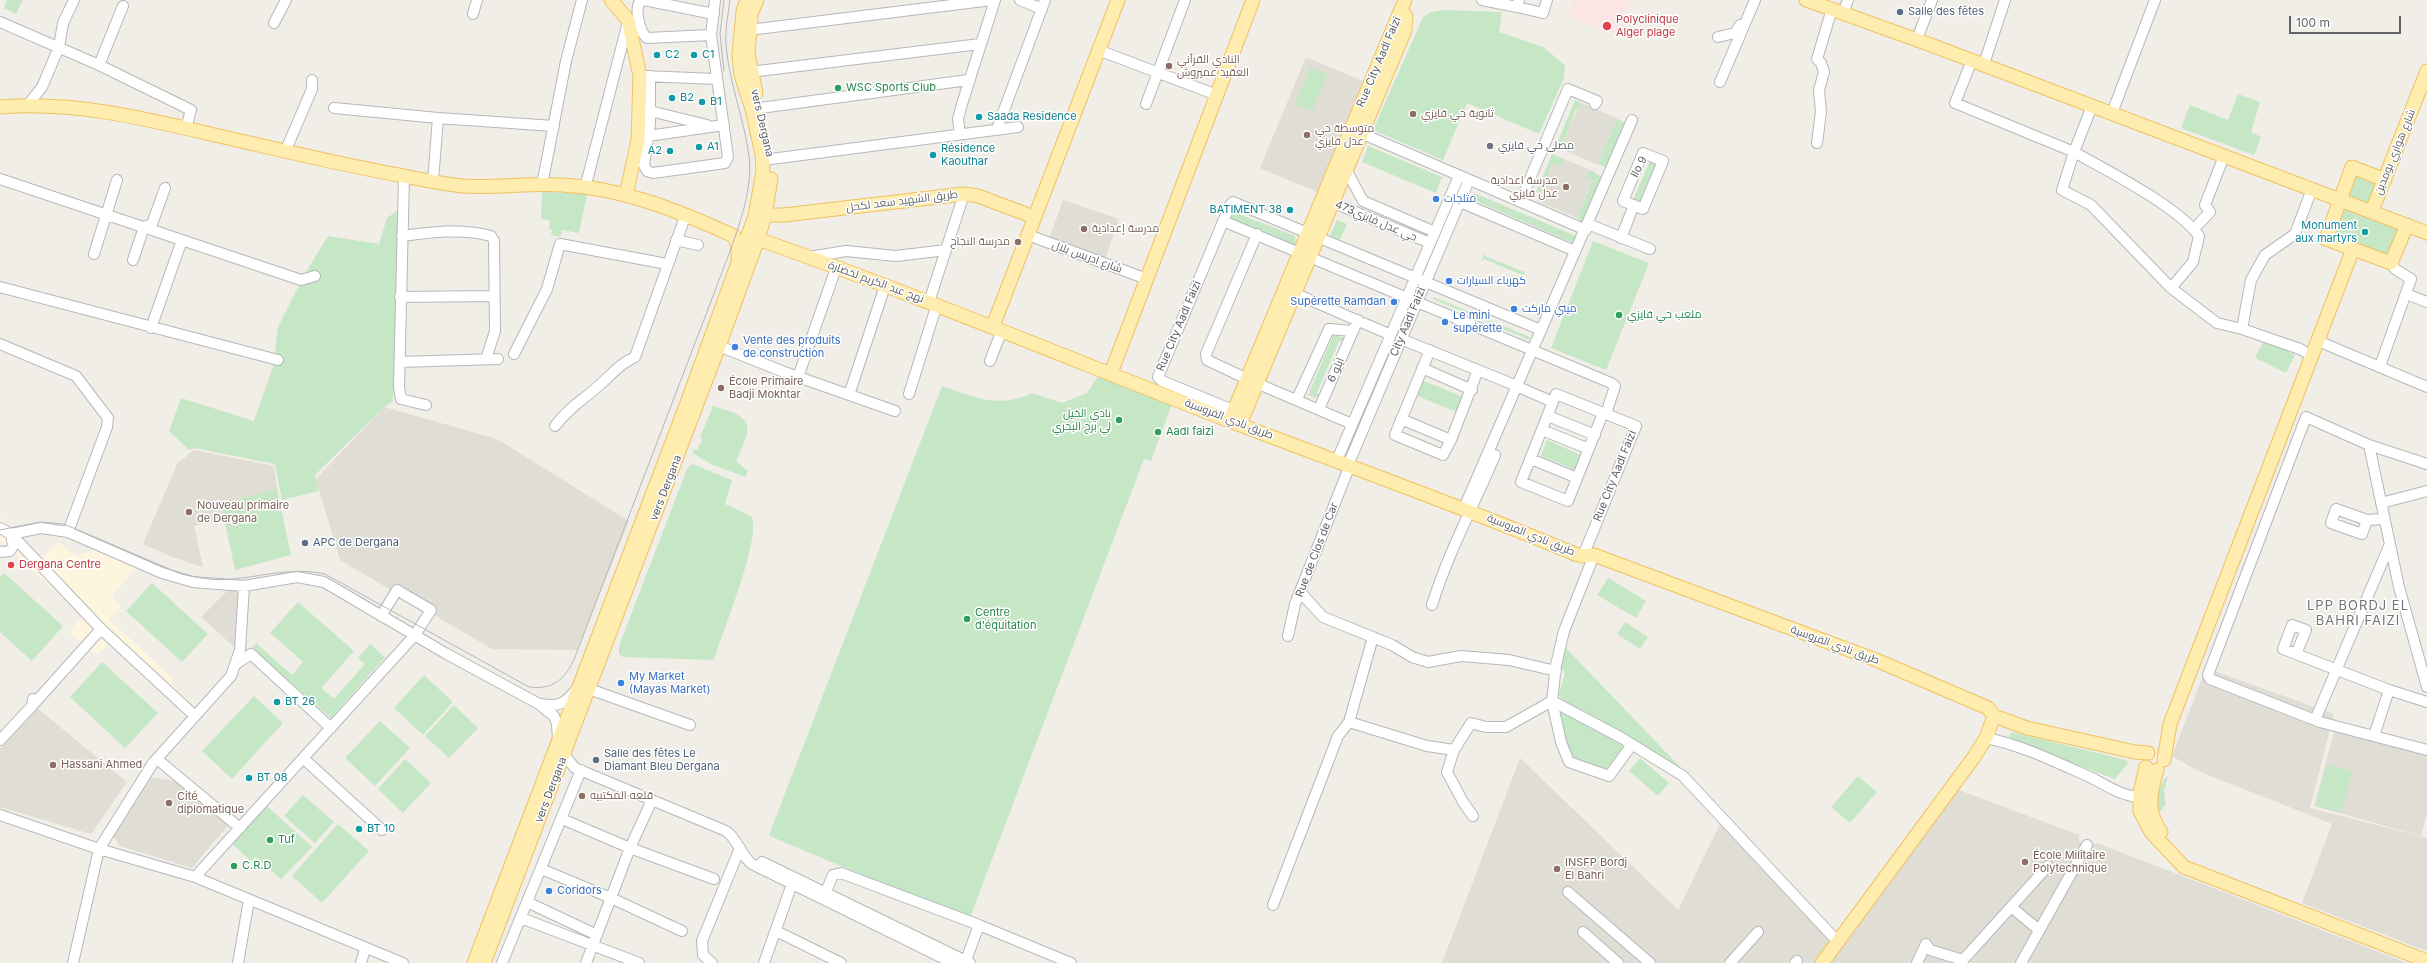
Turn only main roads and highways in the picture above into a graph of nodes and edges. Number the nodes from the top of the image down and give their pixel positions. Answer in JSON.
{"nodes":[{"id":1,"x":611,"y":0,"type":"edge"},
{"id":2,"x":756,"y":0,"type":"edge"},
{"id":3,"x":1118,"y":0,"type":"edge"},
{"id":4,"x":1253,"y":0,"type":"edge"},
{"id":5,"x":1806,"y":0,"type":"edge"},
{"id":6,"x":1403,"y":4,"type":"edge"},
{"id":7,"x":747,"y":6,"type":"edge"},
{"id":8,"x":2427,"y":71,"type":"edge"},
{"id":9,"x":0,"y":107,"type":"edge"},
{"id":10,"x":1356,"y":131,"type":"junction"},
{"id":11,"x":2385,"y":180,"type":"junction"},
{"id":12,"x":626,"y":195,"type":"junction"},
{"id":13,"x":2340,"y":199,"type":"junction"},
{"id":14,"x":1327,"y":200,"type":"junction"},
{"id":15,"x":2372,"y":211,"type":"junction"},
{"id":16,"x":765,"y":214,"type":"junction"},
{"id":17,"x":1034,"y":217,"type":"junction"},
{"id":18,"x":753,"y":224,"type":"junction"},
{"id":19,"x":2407,"y":225,"type":"junction"},
{"id":20,"x":2427,"y":233,"type":"edge"},
{"id":21,"x":734,"y":236,"type":"junction"},
{"id":22,"x":758,"y":239,"type":"junction"},
{"id":23,"x":2353,"y":249,"type":"junction"},
{"id":24,"x":1305,"y":253,"type":"junction"},
{"id":25,"x":738,"y":267,"type":"junction"},
{"id":26,"x":997,"y":328,"type":"junction"},
{"id":27,"x":1111,"y":373,"type":"junction"},
{"id":28,"x":1252,"y":381,"type":"junction"},
{"id":29,"x":692,"y":405,"type":"junction"},
{"id":30,"x":1237,"y":418,"type":"junction"},
{"id":31,"x":584,"y":687,"type":"junction"},
{"id":32,"x":1994,"y":716,"type":"junction"},
{"id":33,"x":2149,"y":759,"type":"junction"},
{"id":34,"x":2212,"y":878,"type":"junction"},
{"id":35,"x":2427,"y":960,"type":"edge"},
{"id":36,"x":474,"y":963,"type":"edge"},
{"id":37,"x":484,"y":963,"type":"edge"},
{"id":38,"x":1822,"y":963,"type":"edge"}],
"edges":[{"from":1,"to":12,"type":"main road"},
{"from":2,"to":7,"type":"main road"},
{"from":3,"to":17,"type":"main road"},
{"from":4,"to":27,"type":"main road"},
{"from":5,"to":13,"type":"main road"},
{"from":6,"to":10,"type":"main road","name":"Rue City Aadl Faizi"},
{"from":7,"to":16,"type":"main road","name":"vers Dergana"},
{"from":7,"to":18,"type":"main road"},
{"from":8,"to":11,"type":"main road","name":"شارع هواري بومدين"},
{"from":9,"to":12,"type":"main road"},
{"from":10,"to":14,"type":"main road","name":"Rue City Aadl Faizi"},
{"from":10,"to":14,"type":"main road","name":"Rue City Aadl Faizi"},
{"from":11,"to":13,"type":"main road"},
{"from":11,"to":15,"type":"main road","name":"شارع هواري بومدين"},
{"from":12,"to":21,"type":"main road"},
{"from":13,"to":15,"type":"main road"},
{"from":13,"to":23,"type":"main road"},
{"from":14,"to":24,"type":"main road","name":"Rue City Aadl Faizi"},
{"from":15,"to":19,"type":"main road"},
{"from":16,"to":17,"type":"main road","name":"طريق الشهيد سعد لكحل"},
{"from":16,"to":22,"type":"main road","name":"vers Dergana"},
{"from":17,"to":26,"type":"main road"},
{"from":18,"to":21,"type":"main road"},
{"from":18,"to":25,"type":"main road"},
{"from":19,"to":20,"type":"main road"},
{"from":19,"to":23,"type":"main road"},
{"from":21,"to":25,"type":"main road"},
{"from":22,"to":26,"type":"main road","name":"نهج عبد الكريم لخضارة"},
{"from":22,"to":29,"type":"main road","name":"vers Dergana"},
{"from":23,"to":33,"type":"main road"},
{"from":24,"to":28,"type":"main road","name":"Rue City Aadl Faizi"},
{"from":24,"to":28,"type":"main road","name":"Rue City Aadl Faizi"},
{"from":25,"to":29,"type":"main road"},
{"from":26,"to":27,"type":"main road","name":"نهج عبد الكريم لخضارة"},
{"from":27,"to":30,"type":"main road","name":"طريق نادي الفروسية"},
{"from":28,"to":30,"type":"main road","name":"Rue City Aadl Faizi"},
{"from":29,"to":31,"type":"main road","name":"vers Dergana"},
{"from":30,"to":32,"type":"main road","name":"طريق نادي الفروسية"},
{"from":31,"to":36,"type":"main road"},
{"from":31,"to":37,"type":"main road","name":"vers Dergana"},
{"from":32,"to":33,"type":"main road","name":"طريق نادي الفروسية"},
{"from":32,"to":38,"type":"main road"},
{"from":33,"to":34,"type":"main road"},
{"from":33,"to":34,"type":"main road"},
{"from":34,"to":35,"type":"main road"}]}
